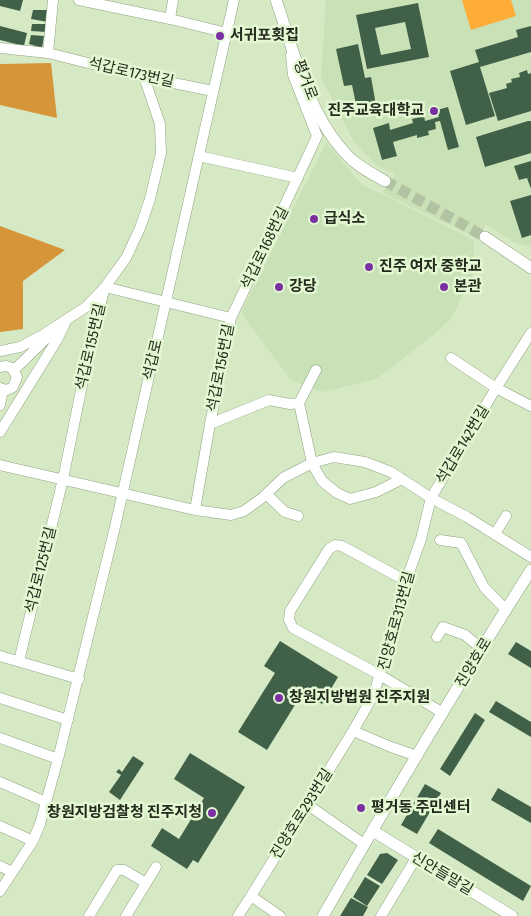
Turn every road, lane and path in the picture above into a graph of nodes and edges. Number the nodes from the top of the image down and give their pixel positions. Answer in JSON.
{"nodes":[{"id":1,"x":53,"y":0,"type":"edge"},
{"id":2,"x":79,"y":0,"type":"edge"},
{"id":3,"x":173,"y":0,"type":"edge"},
{"id":4,"x":234,"y":0,"type":"edge"},
{"id":5,"x":276,"y":0,"type":"edge"},
{"id":6,"x":170,"y":19,"type":"junction"},
{"id":7,"x":227,"y":33,"type":"junction"},
{"id":8,"x":290,"y":40,"type":"junction"},
{"id":9,"x":0,"y":48,"type":"edge"},
{"id":10,"x":48,"y":53,"type":"junction"},
{"id":11,"x":144,"y":77,"type":"junction"},
{"id":12,"x":213,"y":91,"type":"junction"},
{"id":13,"x":317,"y":136,"type":"joint"},
{"id":14,"x":199,"y":156,"type":"junction"},
{"id":15,"x":298,"y":178,"type":"junction"},
{"id":16,"x":384,"y":181,"type":"tunnel mouth"},
{"id":17,"x":485,"y":237,"type":"tunnel mouth"},
{"id":18,"x":531,"y":268,"type":"edge"},
{"id":19,"x":105,"y":287,"type":"junction"},
{"id":20,"x":166,"y":303,"type":"junction"},
{"id":21,"x":231,"y":318,"type":"junction"},
{"id":22,"x":66,"y":321,"type":"junction"},
{"id":23,"x":531,"y":333,"type":"edge"},
{"id":24,"x":0,"y":351,"type":"edge"},
{"id":25,"x":451,"y":358,"type":"dead end"},
{"id":26,"x":0,"y":367,"type":"edge"},
{"id":27,"x":14,"y":370,"type":"junction"},
{"id":28,"x":316,"y":370,"type":"dead end"},
{"id":29,"x":496,"y":388,"type":"junction"},
{"id":30,"x":1,"y":389,"type":"edge"},
{"id":31,"x":299,"y":403,"type":"junction"},
{"id":32,"x":0,"y":405,"type":"edge"},
{"id":33,"x":531,"y":406,"type":"edge"},
{"id":34,"x":210,"y":424,"type":"junction"},
{"id":35,"x":0,"y":428,"type":"edge"},
{"id":36,"x":312,"y":463,"type":"junction"},
{"id":37,"x":0,"y":465,"type":"edge"},
{"id":38,"x":63,"y":479,"type":"junction"},
{"id":39,"x":402,"y":479,"type":"junction"},
{"id":40,"x":122,"y":492,"type":"junction"},
{"id":41,"x":266,"y":494,"type":"junction"},
{"id":42,"x":431,"y":498,"type":"junction"},
{"id":43,"x":196,"y":510,"type":"junction"},
{"id":44,"x":298,"y":516,"type":"dead end"},
{"id":45,"x":506,"y":516,"type":"dead end"},
{"id":46,"x":495,"y":534,"type":"junction"},
{"id":47,"x":440,"y":540,"type":"dead end"},
{"id":48,"x":531,"y":557,"type":"edge"},
{"id":49,"x":531,"y":570,"type":"edge"},
{"id":50,"x":406,"y":581,"type":"junction"},
{"id":51,"x":506,"y":610,"type":"junction"},
{"id":52,"x":437,"y":637,"type":"dead end"},
{"id":53,"x":482,"y":649,"type":"junction"},
{"id":54,"x":0,"y":656,"type":"edge"},
{"id":55,"x":19,"y":662,"type":"junction"},
{"id":56,"x":380,"y":675,"type":"junction"},
{"id":57,"x":79,"y":679,"type":"junction"},
{"id":58,"x":0,"y":698,"type":"edge"},
{"id":59,"x":443,"y":713,"type":"junction"},
{"id":60,"x":68,"y":720,"type":"junction"},
{"id":61,"x":354,"y":731,"type":"junction"},
{"id":62,"x":0,"y":738,"type":"edge"},
{"id":63,"x":417,"y":756,"type":"junction"},
{"id":64,"x":58,"y":759,"type":"junction"},
{"id":65,"x":0,"y":782,"type":"edge"},
{"id":66,"x":46,"y":802,"type":"junction"},
{"id":67,"x":308,"y":805,"type":"junction"},
{"id":68,"x":0,"y":826,"type":"edge"},
{"id":69,"x":373,"y":831,"type":"junction"},
{"id":70,"x":32,"y":841,"type":"junction"},
{"id":71,"x":364,"y":844,"type":"junction"},
{"id":72,"x":416,"y":858,"type":"junction"},
{"id":73,"x":0,"y":866,"type":"edge"},
{"id":74,"x":156,"y":867,"type":"dead end"},
{"id":75,"x":12,"y":872,"type":"junction"},
{"id":76,"x":146,"y":883,"type":"junction"},
{"id":77,"x":0,"y":891,"type":"edge"},
{"id":78,"x":251,"y":896,"type":"junction"},
{"id":79,"x":89,"y":916,"type":"edge"},
{"id":80,"x":126,"y":916,"type":"edge"},
{"id":81,"x":238,"y":916,"type":"edge"},
{"id":82,"x":280,"y":916,"type":"edge"},
{"id":83,"x":324,"y":916,"type":"edge"},
{"id":84,"x":380,"y":916,"type":"edge"},
{"id":85,"x":512,"y":916,"type":"edge"}],
"edges":[{"from":1,"to":10,"type":"street"},
{"from":2,"to":6,"type":"street"},
{"from":3,"to":6,"type":"street"},
{"from":4,"to":7,"type":"street","name":"석갑로"},
{"from":5,"to":8,"type":"street","name":"평거로"},
{"from":6,"to":7,"type":"street"},
{"from":7,"to":12,"type":"street","name":"석갑로"},
{"from":8,"to":13,"type":"street","name":"평거로"},
{"from":8,"to":16,"type":"street","name":"평거로"},
{"from":9,"to":10,"type":"street","name":"석갑로173번길"},
{"from":10,"to":11,"type":"street","name":"석갑로173번길"},
{"from":11,"to":12,"type":"street","name":"석갑로173번길"},
{"from":11,"to":19,"type":"street","name":"석갑로155번길"},
{"from":12,"to":14,"type":"street","name":"석갑로"},
{"from":13,"to":15,"type":"street","name":"석갑로168번길"},
{"from":14,"to":15,"type":"street"},
{"from":14,"to":20,"type":"street","name":"석갑로"},
{"from":15,"to":21,"type":"street","name":"석갑로168번길"},
{"from":17,"to":18,"type":"street"},
{"from":19,"to":20,"type":"street","name":"석갑로155번길"},
{"from":19,"to":22,"type":"street","name":"석갑로155번길"},
{"from":19,"to":38,"type":"street","name":"석갑로155번길"},
{"from":20,"to":21,"type":"street","name":"석갑로156번길"},
{"from":20,"to":40,"type":"street","name":"석갑로"},
{"from":21,"to":34,"type":"street","name":"석갑로156번길"},
{"from":22,"to":24,"type":"street","name":"석갑로155번길"},
{"from":22,"to":27,"type":"street"},
{"from":22,"to":35,"type":"street","name":"석갑로155번길"},
{"from":23,"to":29,"type":"street","name":"석갑로142번길"},
{"from":25,"to":29,"type":"street"},
{"from":26,"to":27,"type":"street"},
{"from":27,"to":30,"type":"street"},
{"from":28,"to":31,"type":"street"},
{"from":29,"to":33,"type":"street"},
{"from":29,"to":42,"type":"street","name":"석갑로142번길"},
{"from":30,"to":32,"type":"street"},
{"from":31,"to":34,"type":"street","name":"석갑로156번길"},
{"from":31,"to":36,"type":"street"},
{"from":34,"to":43,"type":"street","name":"석갑로156번길"},
{"from":36,"to":39,"type":"street","name":"석갑로142번길"},
{"from":36,"to":39,"type":"street"},
{"from":36,"to":41,"type":"street","name":"석갑로142번길"},
{"from":37,"to":38,"type":"street","name":"석갑로142번길"},
{"from":38,"to":40,"type":"street","name":"석갑로142번길"},
{"from":38,"to":55,"type":"street","name":"석갑로125번길"},
{"from":39,"to":42,"type":"street","name":"석갑로142번길"},
{"from":40,"to":43,"type":"street","name":"석갑로142번길"},
{"from":40,"to":57,"type":"street","name":"석갑로"},
{"from":41,"to":43,"type":"street","name":"석갑로142번길"},
{"from":41,"to":44,"type":"street"},
{"from":42,"to":46,"type":"street"},
{"from":42,"to":50,"type":"street","name":"진양호로313번길"},
{"from":45,"to":46,"type":"street"},
{"from":46,"to":48,"type":"street"},
{"from":47,"to":51,"type":"street"},
{"from":49,"to":51,"type":"street","name":"진양호로"},
{"from":50,"to":56,"type":"street","name":"진양호로313번길"},
{"from":50,"to":56,"type":"street"},
{"from":51,"to":53,"type":"street","name":"진양호로"},
{"from":52,"to":53,"type":"street"},
{"from":53,"to":59,"type":"street","name":"진양호로"},
{"from":54,"to":55,"type":"street"},
{"from":55,"to":57,"type":"street"},
{"from":56,"to":59,"type":"street","name":"진양호로313번길"},
{"from":56,"to":61,"type":"street","name":"진양호로293번길"},
{"from":57,"to":60,"type":"street","name":"석갑로"},
{"from":58,"to":60,"type":"street"},
{"from":59,"to":63,"type":"street","name":"진양호로"},
{"from":60,"to":64,"type":"street","name":"석갑로"},
{"from":61,"to":63,"type":"street"},
{"from":61,"to":67,"type":"street","name":"진양호로293번길"},
{"from":62,"to":64,"type":"street"},
{"from":63,"to":69,"type":"street","name":"진양호로"},
{"from":64,"to":66,"type":"street","name":"석갑로"},
{"from":65,"to":66,"type":"street"},
{"from":66,"to":70,"type":"street","name":"석갑로"},
{"from":67,"to":71,"type":"street"},
{"from":67,"to":78,"type":"street","name":"진양호로293번길"},
{"from":68,"to":70,"type":"street"},
{"from":69,"to":71,"type":"street","name":"진양호로"},
{"from":69,"to":72,"type":"street","name":"신안들말길"},
{"from":70,"to":75,"type":"street","name":"석갑로"},
{"from":71,"to":83,"type":"street","name":"진양호로"},
{"from":72,"to":84,"type":"street"},
{"from":72,"to":85,"type":"street","name":"신안들말길"},
{"from":73,"to":75,"type":"street"},
{"from":74,"to":76,"type":"street"},
{"from":75,"to":77,"type":"street","name":"석갑로"},
{"from":76,"to":79,"type":"street"},
{"from":76,"to":80,"type":"street"},
{"from":78,"to":81,"type":"street","name":"진양호로293번길"},
{"from":78,"to":82,"type":"street"}]}
